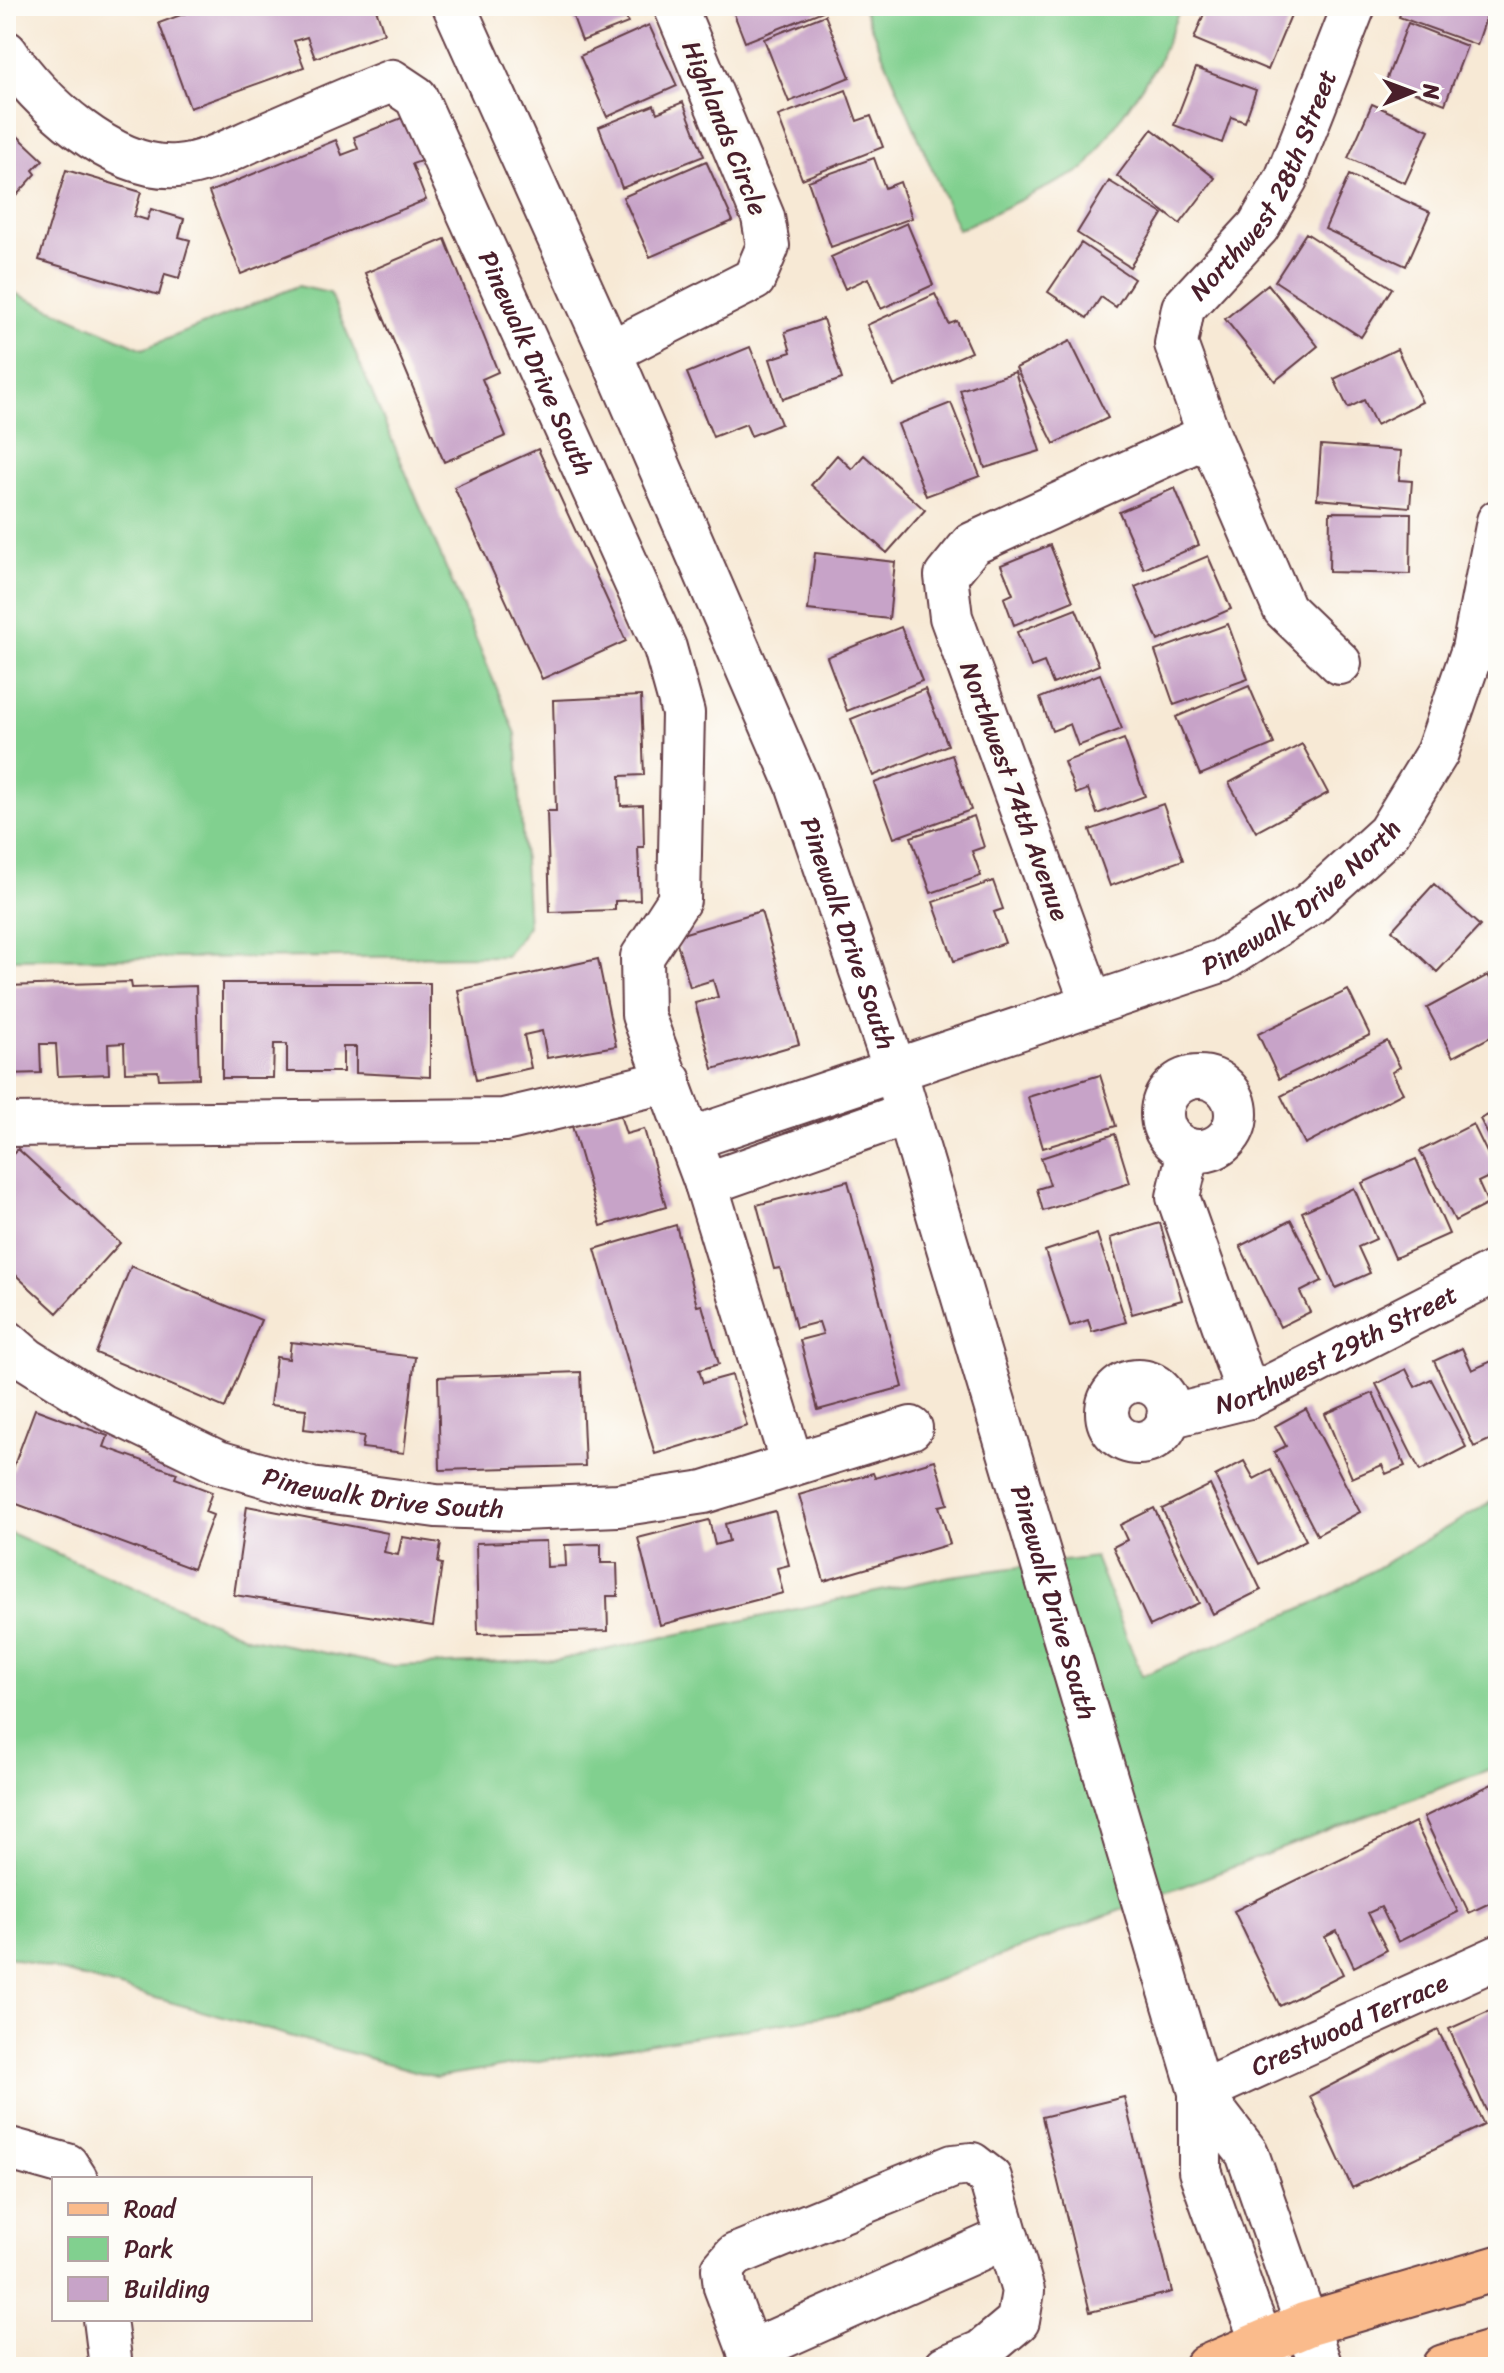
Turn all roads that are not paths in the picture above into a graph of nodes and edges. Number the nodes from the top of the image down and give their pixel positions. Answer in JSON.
{"nodes":[{"id":1,"x":454,"y":6,"type":"edge"},
{"id":2,"x":675,"y":6,"type":"edge"},
{"id":3,"x":1354,"y":6,"type":"edge"},
{"id":4,"x":6,"y":52,"type":"edge"},
{"id":5,"x":610,"y":352,"type":"junction"},
{"id":6,"x":1209,"y":435,"type":"junction"},
{"id":7,"x":1498,"y":521,"type":"edge"},
{"id":8,"x":1340,"y":663,"type":"dead end"},
{"id":9,"x":1092,"y":1004,"type":"junction"},
{"id":10,"x":895,"y":1070,"type":"junction"},
{"id":11,"x":670,"y":1081,"type":"junction"},
{"id":12,"x":908,"y":1113,"type":"junction"},
{"id":13,"x":6,"y":1125,"type":"edge"},
{"id":14,"x":690,"y":1139,"type":"junction"},
{"id":15,"x":1189,"y":1150,"type":"dead end"},
{"id":16,"x":706,"y":1184,"type":"junction"},
{"id":17,"x":1498,"y":1270,"type":"edge"},
{"id":18,"x":6,"y":1341,"type":"edge"},
{"id":19,"x":1249,"y":1397,"type":"junction"},
{"id":20,"x":1168,"y":1417,"type":"dead end"},
{"id":21,"x":911,"y":1428,"type":"dead end"},
{"id":22,"x":792,"y":1464,"type":"junction"},
{"id":23,"x":1498,"y":1957,"type":"edge"},
{"id":24,"x":1200,"y":2092,"type":"junction"},
{"id":25,"x":6,"y":2148,"type":"edge"},
{"id":26,"x":75,"y":2177,"type":"edge"},
{"id":27,"x":1007,"y":2237,"type":"junction"},
{"id":28,"x":1498,"y":2268,"type":"edge"},
{"id":29,"x":105,"y":2321,"type":"edge"},
{"id":30,"x":1307,"y":2324,"type":"junction"},
{"id":31,"x":1498,"y":2351,"type":"edge"},
{"id":32,"x":1268,"y":2355,"type":"edge"},
{"id":33,"x":752,"y":2359,"type":"edge"},
{"id":34,"x":111,"y":2367,"type":"edge"},
{"id":35,"x":945,"y":2367,"type":"edge"},
{"id":36,"x":1207,"y":2367,"type":"edge"},
{"id":37,"x":1321,"y":2367,"type":"edge"},
{"id":38,"x":1444,"y":2367,"type":"edge"}],
"edges":[{"from":1,"to":5,"type":"street","name":"Pinewalk Drive South"},
{"from":2,"to":5,"type":"street","name":"Highlands Circle"},
{"from":3,"to":6,"type":"street","name":"Northwest 28th Street"},
{"from":4,"to":11,"type":"street","name":"Pinewalk Drive South"},
{"from":5,"to":10,"type":"street","name":"Pinewalk Drive South"},
{"from":6,"to":8,"type":"street","name":"Northwest 28th Street"},
{"from":6,"to":9,"type":"street","name":"Northwest 74th Avenue"},
{"from":7,"to":9,"type":"street","name":"Pinewalk Drive North"},
{"from":9,"to":10,"type":"street","name":"Pinewalk Drive North"},
{"from":10,"to":12,"type":"street","name":"Pinewalk Drive South"},
{"from":10,"to":14,"type":"street","name":"Pinewalk Drive South"},
{"from":11,"to":13,"type":"street"},
{"from":11,"to":14,"type":"street","name":"Pinewalk Drive South"},
{"from":12,"to":16,"type":"street"},
{"from":12,"to":24,"type":"street","name":"Pinewalk Drive South"},
{"from":14,"to":16,"type":"street","name":"Pinewalk Drive South"},
{"from":15,"to":19,"type":"street"},
{"from":16,"to":22,"type":"street","name":"Pinewalk Drive South"},
{"from":17,"to":19,"type":"street","name":"Northwest 29th Street"},
{"from":18,"to":22,"type":"street","name":"Pinewalk Drive South"},
{"from":19,"to":20,"type":"street","name":"Northwest 29th Street"},
{"from":21,"to":22,"type":"street","name":"Pinewalk Drive South"},
{"from":23,"to":24,"type":"street","name":"Crestwood Terrace"},
{"from":24,"to":30,"type":"street","name":"Pinewalk Drive South"},
{"from":24,"to":32,"type":"street","name":"Pinewalk Drive South"},
{"from":25,"to":26,"type":"street"},
{"from":27,"to":33,"type":"street"},
{"from":27,"to":33,"type":"street"},
{"from":27,"to":35,"type":"street"},
{"from":28,"to":30,"type":"main road"},
{"from":29,"to":34,"type":"street"},
{"from":30,"to":32,"type":"main road"},
{"from":30,"to":37,"type":"street","name":"Pinewalk Drive South"},
{"from":31,"to":38,"type":"main road"},
{"from":32,"to":36,"type":"main road"}]}
